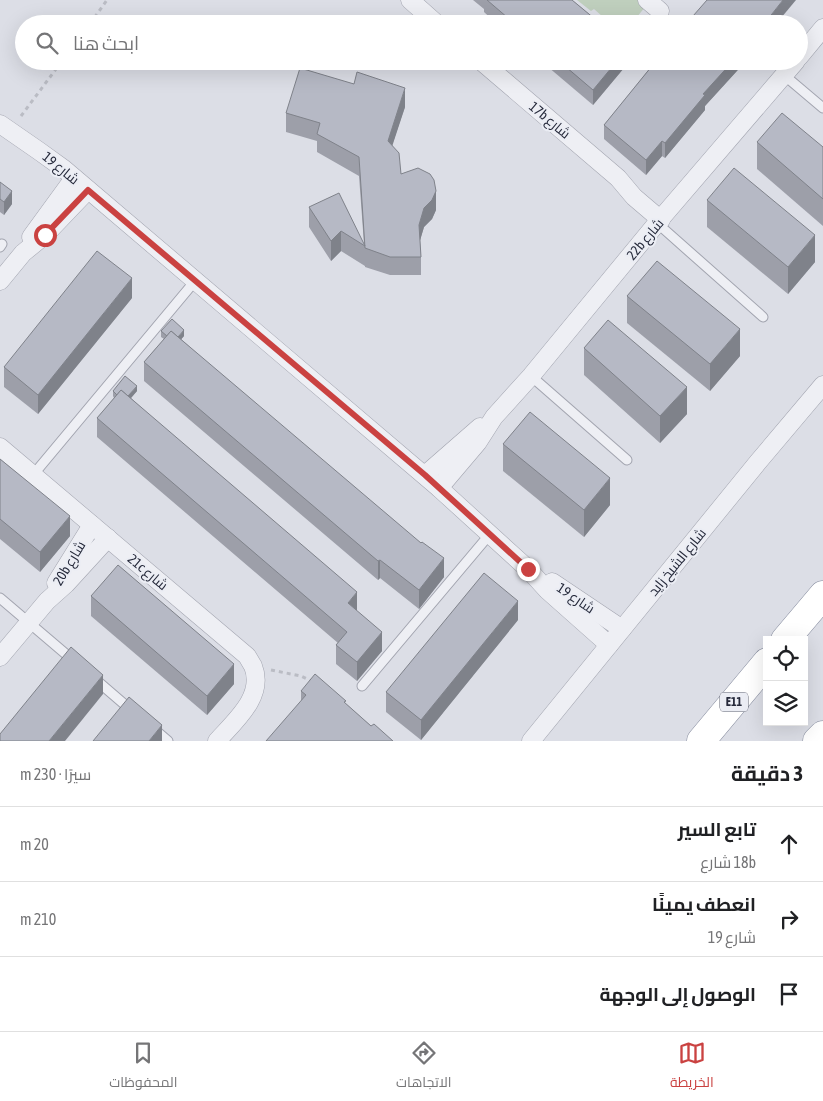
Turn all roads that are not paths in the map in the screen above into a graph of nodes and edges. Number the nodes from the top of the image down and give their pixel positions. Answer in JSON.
{"nodes":[{"id":1,"x":410,"y":0,"type":"edge"},
{"id":2,"x":427,"y":15,"type":"edge"},
{"id":3,"x":823,"y":28,"type":"edge"},
{"id":4,"x":808,"y":46,"type":"edge"},
{"id":5,"x":492,"y":70,"type":"edge"},
{"id":6,"x":788,"y":70,"type":"edge"},
{"id":7,"x":784,"y":75,"type":"junction"},
{"id":8,"x":823,"y":108,"type":"edge"},
{"id":9,"x":5,"y":128,"type":"edge"},
{"id":10,"x":74,"y":178,"type":"junction"},
{"id":11,"x":88,"y":190,"type":"junction"},
{"id":12,"x":663,"y":217,"type":"junction"},
{"id":13,"x":23,"y":253,"type":"junction"},
{"id":14,"x":0,"y":281,"type":"edge"},
{"id":15,"x":195,"y":281,"type":"junction"},
{"id":16,"x":762,"y":317,"type":"dead end"},
{"id":17,"x":531,"y":376,"type":"junction"},
{"id":18,"x":823,"y":385,"type":"edge"},
{"id":19,"x":494,"y":417,"type":"junction"},
{"id":20,"x":0,"y":447,"type":"edge"},
{"id":21,"x":628,"y":460,"type":"dead end"},
{"id":22,"x":34,"y":475,"type":"junction"},
{"id":23,"x":425,"y":475,"type":"junction"},
{"id":24,"x":439,"y":488,"type":"junction"},
{"id":25,"x":92,"y":525,"type":"junction"},
{"id":26,"x":490,"y":534,"type":"junction"},
{"id":27,"x":108,"y":538,"type":"junction"},
{"id":28,"x":528,"y":569,"type":"junction"},
{"id":29,"x":823,"y":595,"type":"edge"},
{"id":30,"x":0,"y":598,"type":"edge"},
{"id":31,"x":47,"y":601,"type":"junction"},
{"id":32,"x":29,"y":623,"type":"junction"},
{"id":33,"x":622,"y":629,"type":"junction"},
{"id":34,"x":788,"y":636,"type":"edge"},
{"id":35,"x":609,"y":645,"type":"junction"},
{"id":36,"x":0,"y":657,"type":"edge"},
{"id":37,"x":763,"y":667,"type":"edge"},
{"id":38,"x":362,"y":686,"type":"dead end"},
{"id":39,"x":823,"y":734,"type":"edge"},
{"id":40,"x":168,"y":741,"type":"edge"},
{"id":41,"x":217,"y":741,"type":"edge"},
{"id":42,"x":532,"y":741,"type":"edge"},
{"id":43,"x":701,"y":741,"type":"edge"},
{"id":44,"x":817,"y":741,"type":"edge"}],
"edges":[{"from":1,"to":2,"type":"street"},
{"from":3,"to":4,"type":"street"},
{"from":5,"to":12,"type":"street","name":"17b شارع"},
{"from":6,"to":7,"type":"street","name":"22b شارع"},
{"from":7,"to":8,"type":"lane"},
{"from":7,"to":12,"type":"street","name":"22b شارع"},
{"from":9,"to":10,"type":"street","name":"شارع 19"},
{"from":10,"to":11,"type":"street","name":"شارع 19"},
{"from":10,"to":13,"type":"street"},
{"from":11,"to":13,"type":"street"},
{"from":11,"to":15,"type":"street","name":"شارع 19"},
{"from":12,"to":16,"type":"lane"},
{"from":12,"to":17,"type":"street","name":"22b شارع"},
{"from":13,"to":14,"type":"street"},
{"from":15,"to":22,"type":"lane"},
{"from":15,"to":23,"type":"street","name":"شارع 19"},
{"from":17,"to":19,"type":"street","name":"22b شارع"},
{"from":17,"to":21,"type":"lane"},
{"from":18,"to":33,"type":"street","name":"شارع الشيخ زايد"},
{"from":19,"to":23,"type":"street","name":"22b شارع"},
{"from":19,"to":24,"type":"street","name":"22b شارع"},
{"from":20,"to":22,"type":"street","name":"21c شارع"},
{"from":22,"to":25,"type":"street","name":"21c شارع"},
{"from":23,"to":24,"type":"street","name":"شارع 19"},
{"from":24,"to":26,"type":"street","name":"شارع 19"},
{"from":25,"to":27,"type":"street","name":"21c شارع"},
{"from":25,"to":31,"type":"street","name":"20b شارع"},
{"from":26,"to":28,"type":"street","name":"شارع 19"},
{"from":26,"to":38,"type":"lane"},
{"from":27,"to":31,"type":"street","name":"20b شارع"},
{"from":27,"to":41,"type":"street","name":"21c شارع"},
{"from":28,"to":33,"type":"street","name":"شارع 19"},
{"from":28,"to":35,"type":"street","name":"شارع 19"},
{"from":29,"to":34,"type":"highway"},
{"from":30,"to":32,"type":"lane"},
{"from":31,"to":32,"type":"street","name":"20b شارع"},
{"from":32,"to":36,"type":"street","name":"20b شارع"},
{"from":32,"to":40,"type":"lane"},
{"from":33,"to":35,"type":"street","name":"شارع الشيخ زايد"},
{"from":35,"to":42,"type":"street","name":"شارع الشيخ زايد"},
{"from":37,"to":43,"type":"highway","number":"E11"},
{"from":39,"to":44,"type":"highway"}]}
